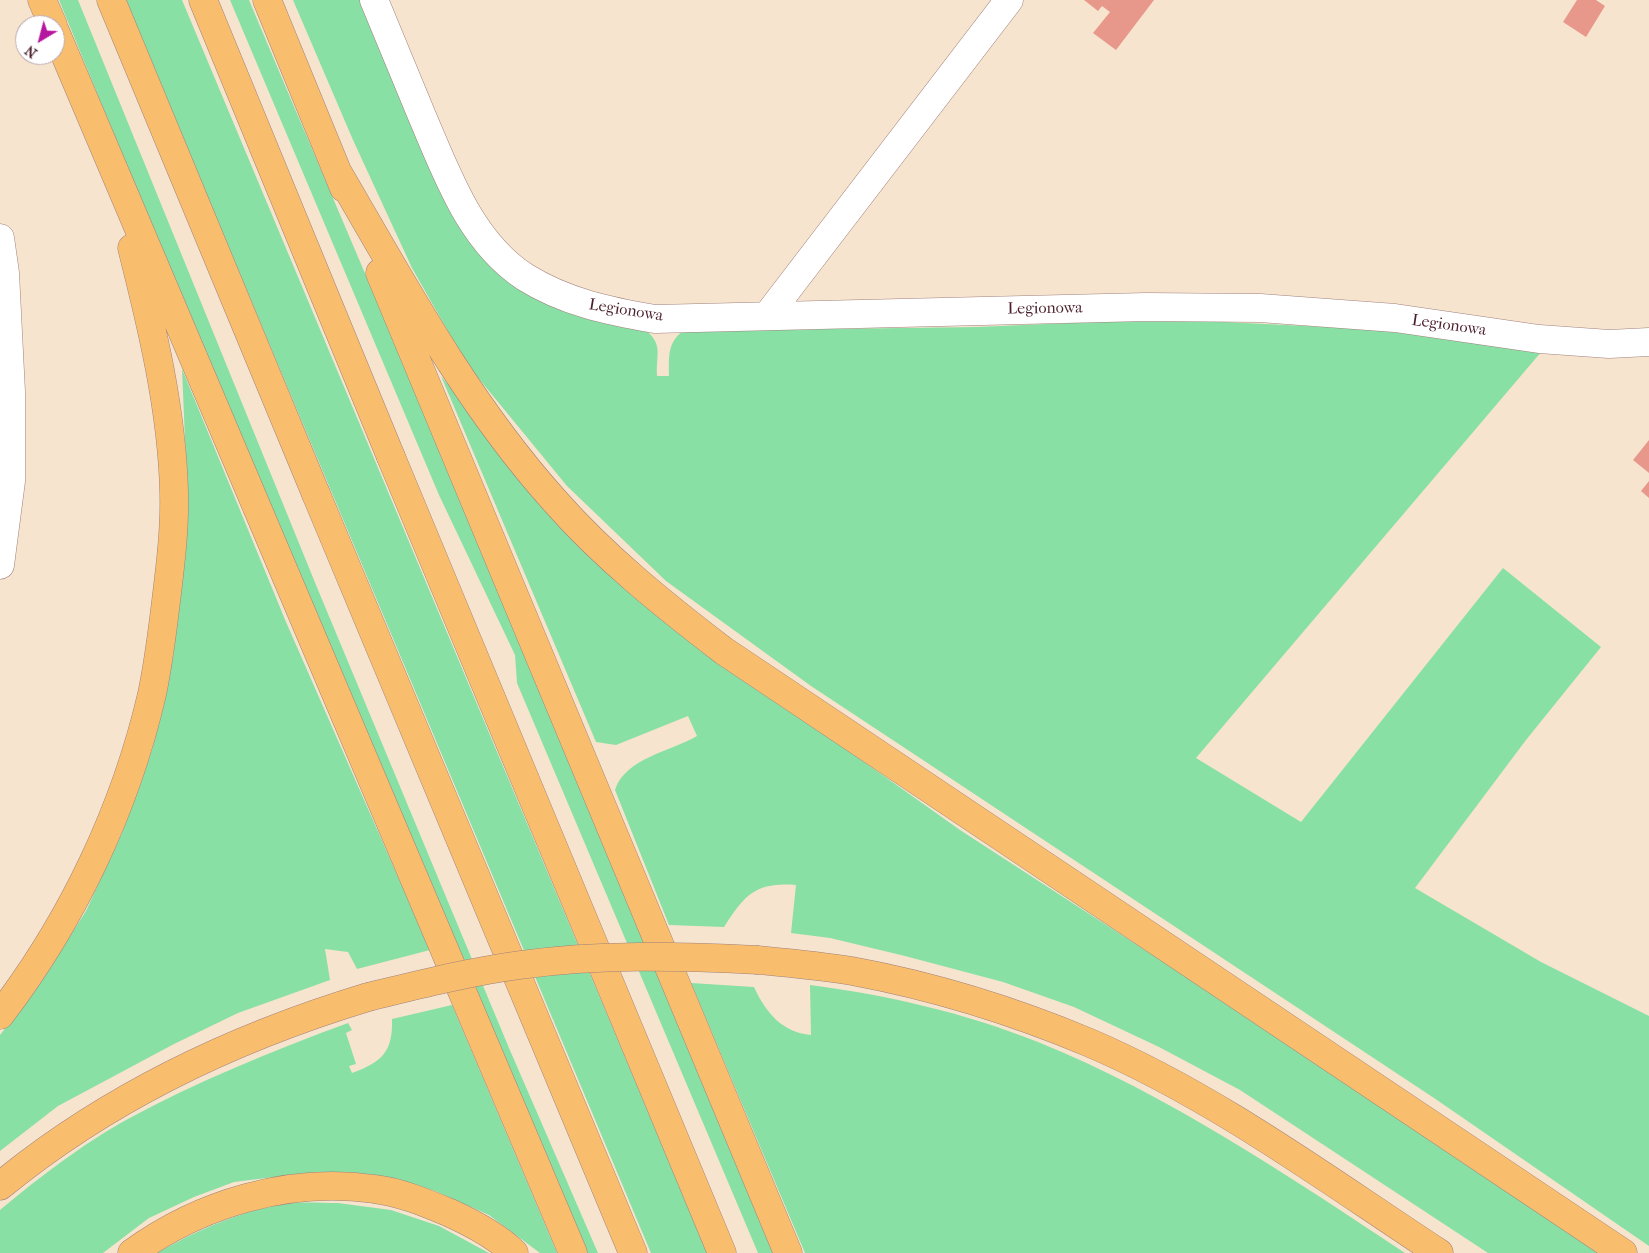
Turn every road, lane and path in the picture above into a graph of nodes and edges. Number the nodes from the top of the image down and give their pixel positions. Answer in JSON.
{"nodes":[{"id":1,"x":42,"y":0,"type":"edge"},
{"id":2,"x":111,"y":0,"type":"edge"},
{"id":3,"x":203,"y":0,"type":"edge"},
{"id":4,"x":267,"y":0,"type":"edge"},
{"id":5,"x":374,"y":0,"type":"edge"},
{"id":6,"x":1009,"y":0,"type":"edge"},
{"id":7,"x":48,"y":15,"type":"edge"},
{"id":8,"x":65,"y":54,"type":"edge"},
{"id":9,"x":108,"y":155,"type":"junction"},
{"id":10,"x":337,"y":171,"type":"junction"},
{"id":11,"x":0,"y":238,"type":"edge"},
{"id":12,"x":2,"y":273,"type":"edge"},
{"id":13,"x":767,"y":316,"type":"junction"},
{"id":14,"x":1649,"y":342,"type":"edge"},
{"id":15,"x":0,"y":565,"type":"edge"},
{"id":16,"x":0,"y":1015,"type":"edge"},
{"id":17,"x":0,"y":1186,"type":"edge"},
{"id":18,"x":132,"y":1253,"type":"edge"},
{"id":19,"x":514,"y":1253,"type":"edge"},
{"id":20,"x":573,"y":1253,"type":"edge"},
{"id":21,"x":634,"y":1253,"type":"edge"},
{"id":22,"x":722,"y":1253,"type":"edge"},
{"id":23,"x":788,"y":1253,"type":"edge"},
{"id":24,"x":1439,"y":1253,"type":"edge"},
{"id":25,"x":1623,"y":1253,"type":"edge"}],
"edges":[{"from":1,"to":7,"type":"main road"},
{"from":2,"to":21,"type":"main road"},
{"from":3,"to":22,"type":"main road"},
{"from":4,"to":10,"type":"main road"},
{"from":5,"to":13,"type":"street","name":"Legionowa"},
{"from":6,"to":13,"type":"street"},
{"from":8,"to":9,"type":"main road"},
{"from":9,"to":16,"type":"main road"},
{"from":9,"to":20,"type":"main road"},
{"from":10,"to":23,"type":"main road"},
{"from":10,"to":25,"type":"main road"},
{"from":11,"to":12,"type":"street"},
{"from":12,"to":15,"type":"street"},
{"from":13,"to":14,"type":"street","name":"Legionowa"},
{"from":17,"to":24,"type":"main road","bridge":true},
{"from":18,"to":19,"type":"main road"}]}
